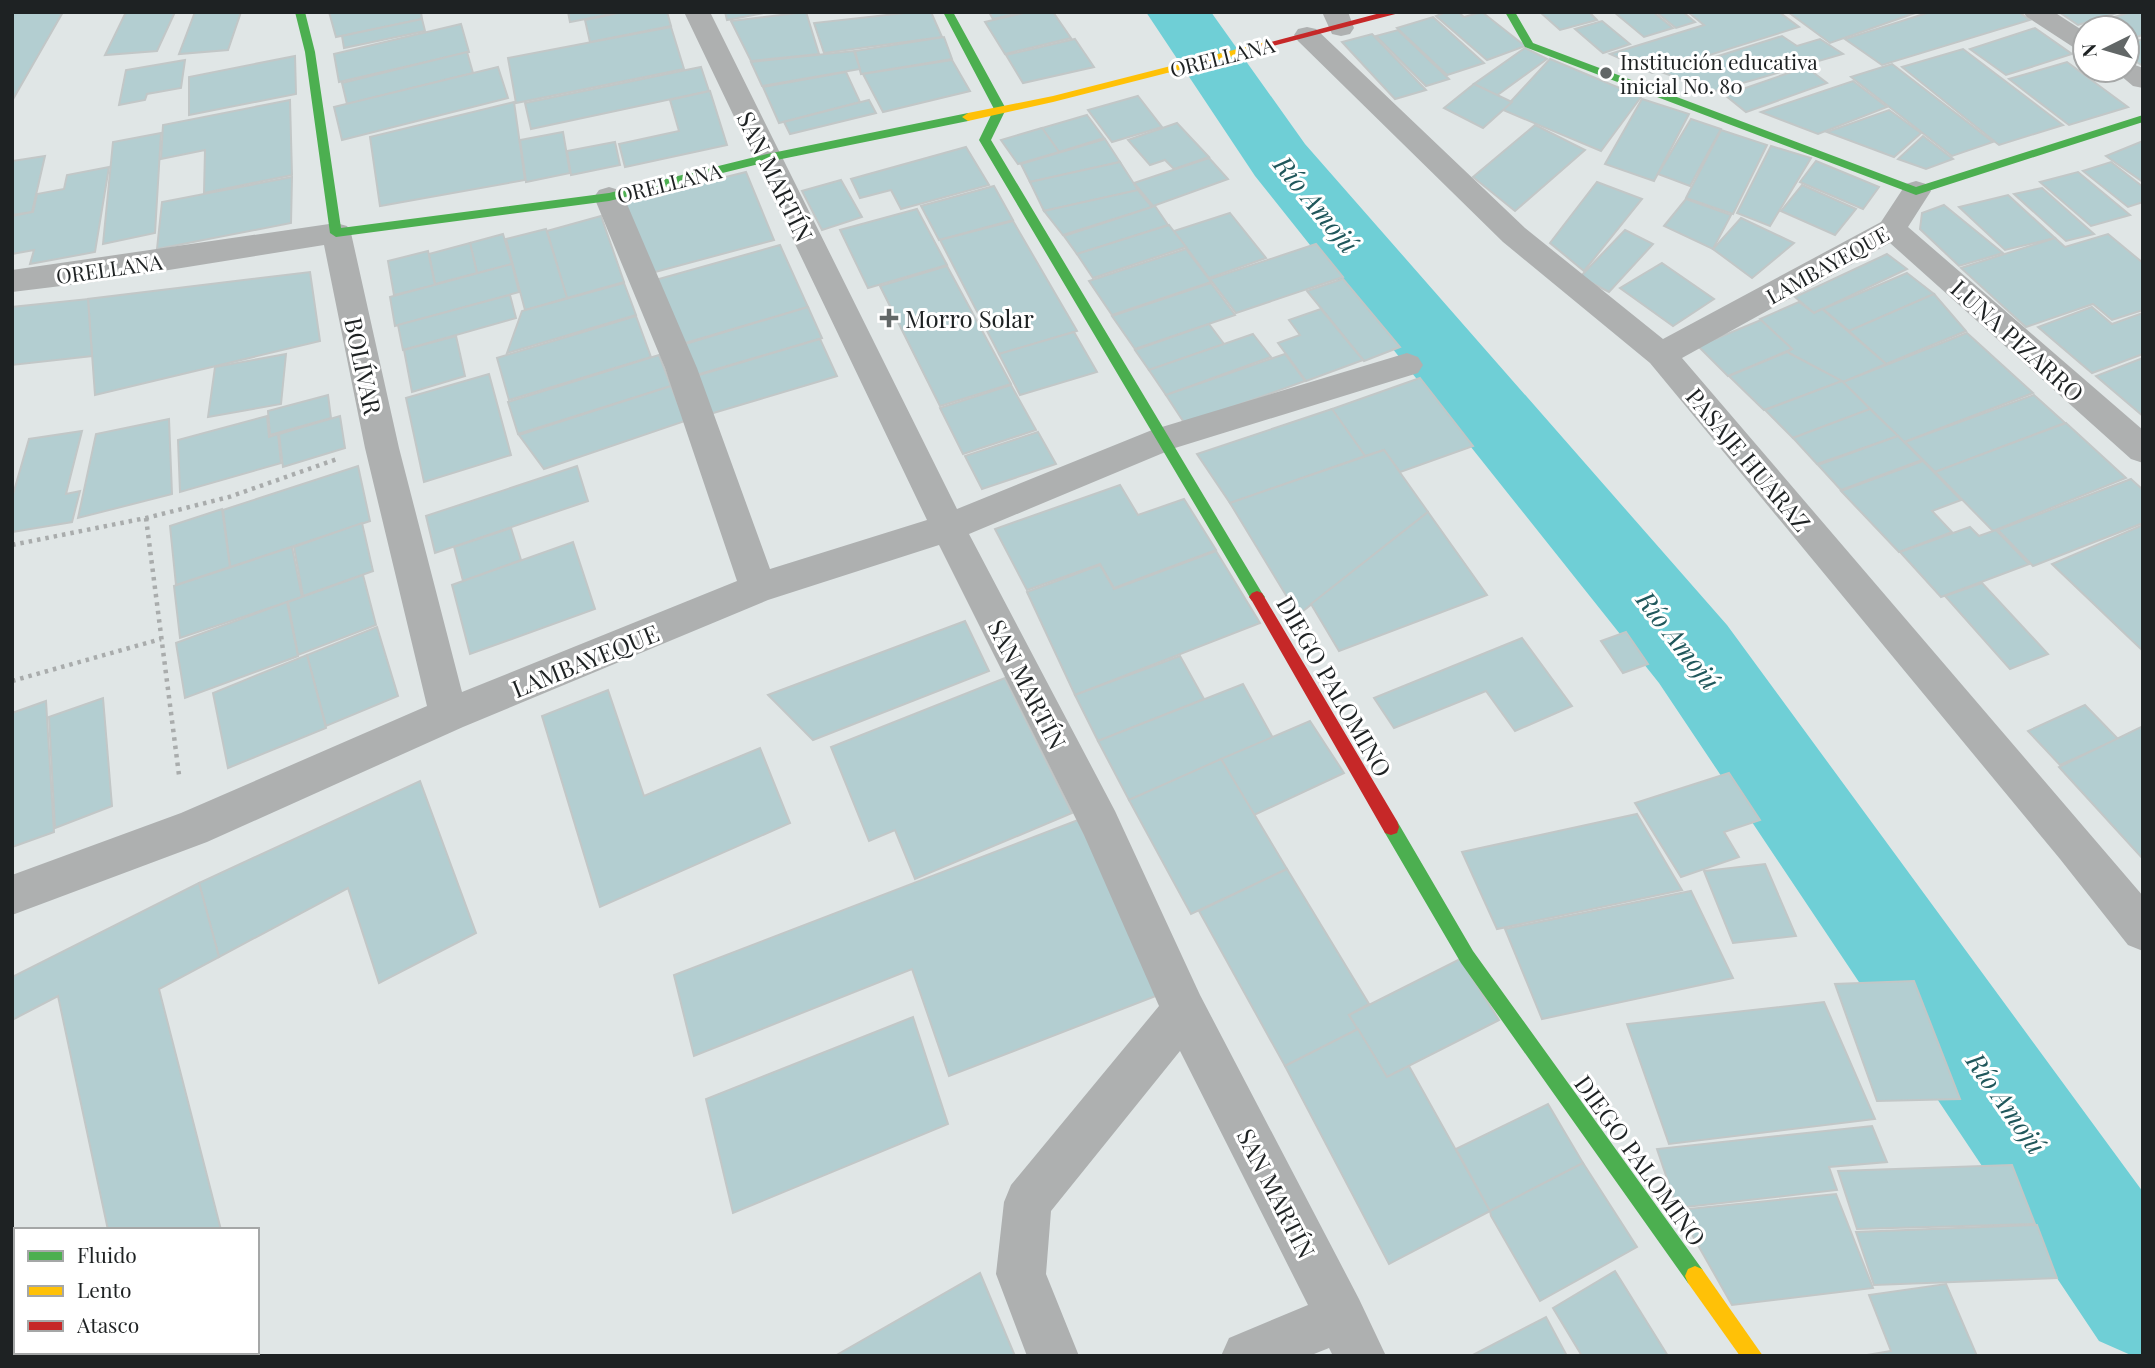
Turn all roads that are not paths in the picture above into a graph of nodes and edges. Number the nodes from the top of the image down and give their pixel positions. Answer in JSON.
{"nodes":[{"id":1,"x":300,"y":12,"type":"edge"},
{"id":2,"x":697,"y":12,"type":"edge"},
{"id":3,"x":948,"y":12,"type":"edge"},
{"id":4,"x":1398,"y":12,"type":"edge"},
{"id":5,"x":1510,"y":12,"type":"edge"},
{"id":6,"x":2036,"y":12,"type":"edge"},
{"id":7,"x":1338,"y":20,"type":"edge"},
{"id":8,"x":2071,"y":34,"type":"edge"},
{"id":9,"x":1307,"y":35,"type":"junction"},
{"id":10,"x":1000,"y":109,"type":"junction"},
{"id":11,"x":2143,"y":118,"type":"edge"},
{"id":12,"x":767,"y":158,"type":"junction"},
{"id":13,"x":1916,"y":191,"type":"junction"},
{"id":14,"x":609,"y":197,"type":"junction"},
{"id":15,"x":1892,"y":229,"type":"junction"},
{"id":16,"x":336,"y":233,"type":"junction"},
{"id":17,"x":12,"y":281,"type":"edge"},
{"id":18,"x":1661,"y":355,"type":"junction"},
{"id":19,"x":1407,"y":365,"type":"dead end"},
{"id":20,"x":1164,"y":439,"type":"junction"},
{"id":21,"x":2143,"y":450,"type":"edge"},
{"id":22,"x":948,"y":528,"type":"junction"},
{"id":23,"x":758,"y":588,"type":"junction"},
{"id":24,"x":449,"y":715,"type":"junction"},
{"id":25,"x":12,"y":895,"type":"edge"},
{"id":26,"x":2143,"y":930,"type":"edge"},
{"id":27,"x":1184,"y":1011,"type":"junction"},
{"id":28,"x":1350,"y":1336,"type":"edge"},
{"id":29,"x":1053,"y":1356,"type":"edge"},
{"id":30,"x":1247,"y":1356,"type":"edge"},
{"id":31,"x":1753,"y":1356,"type":"edge"}],
"edges":[{"from":1,"to":16,"type":"street","name":"BOLÍVAR"},
{"from":2,"to":12,"type":"street","name":"SAN MARTÍN"},
{"from":3,"to":10,"type":"street"},
{"from":4,"to":7,"type":"street","name":"ORELLANA"},
{"from":5,"to":13,"type":"street"},
{"from":6,"to":8,"type":"street"},
{"from":7,"to":9,"type":"street","name":"ORELLANA"},
{"from":9,"to":10,"type":"street","name":"ORELLANA"},
{"from":9,"to":18,"type":"street","name":"PASAJE HUARAZ"},
{"from":10,"to":12,"type":"street","name":"ORELLANA"},
{"from":10,"to":20,"type":"street","name":"DIEGO PALOMINO"},
{"from":11,"to":13,"type":"street"},
{"from":12,"to":14,"type":"street","name":"ORELLANA"},
{"from":12,"to":22,"type":"street","name":"SAN MARTÍN"},
{"from":13,"to":15,"type":"street","name":"LAMBAYEQUE"},
{"from":14,"to":16,"type":"street","name":"ORELLANA"},
{"from":14,"to":23,"type":"street"},
{"from":15,"to":18,"type":"street","name":"LAMBAYEQUE"},
{"from":15,"to":21,"type":"street","name":"LUNA PIZARRO"},
{"from":16,"to":17,"type":"street","name":"ORELLANA"},
{"from":16,"to":24,"type":"street","name":"BOLÍVAR"},
{"from":18,"to":26,"type":"street","name":"PASAJE HUARAZ"},
{"from":19,"to":20,"type":"street","name":"LAMBAYEQUE"},
{"from":20,"to":22,"type":"street","name":"LAMBAYEQUE"},
{"from":20,"to":31,"type":"street","name":"DIEGO PALOMINO"},
{"from":22,"to":23,"type":"street","name":"LAMBAYEQUE"},
{"from":22,"to":27,"type":"street","name":"SAN MARTÍN"},
{"from":23,"to":24,"type":"street","name":"LAMBAYEQUE"},
{"from":24,"to":25,"type":"street","name":"LAMBAYEQUE"},
{"from":27,"to":28,"type":"street","name":"SAN MARTÍN"},
{"from":27,"to":29,"type":"street"},
{"from":28,"to":30,"type":"street"}]}
